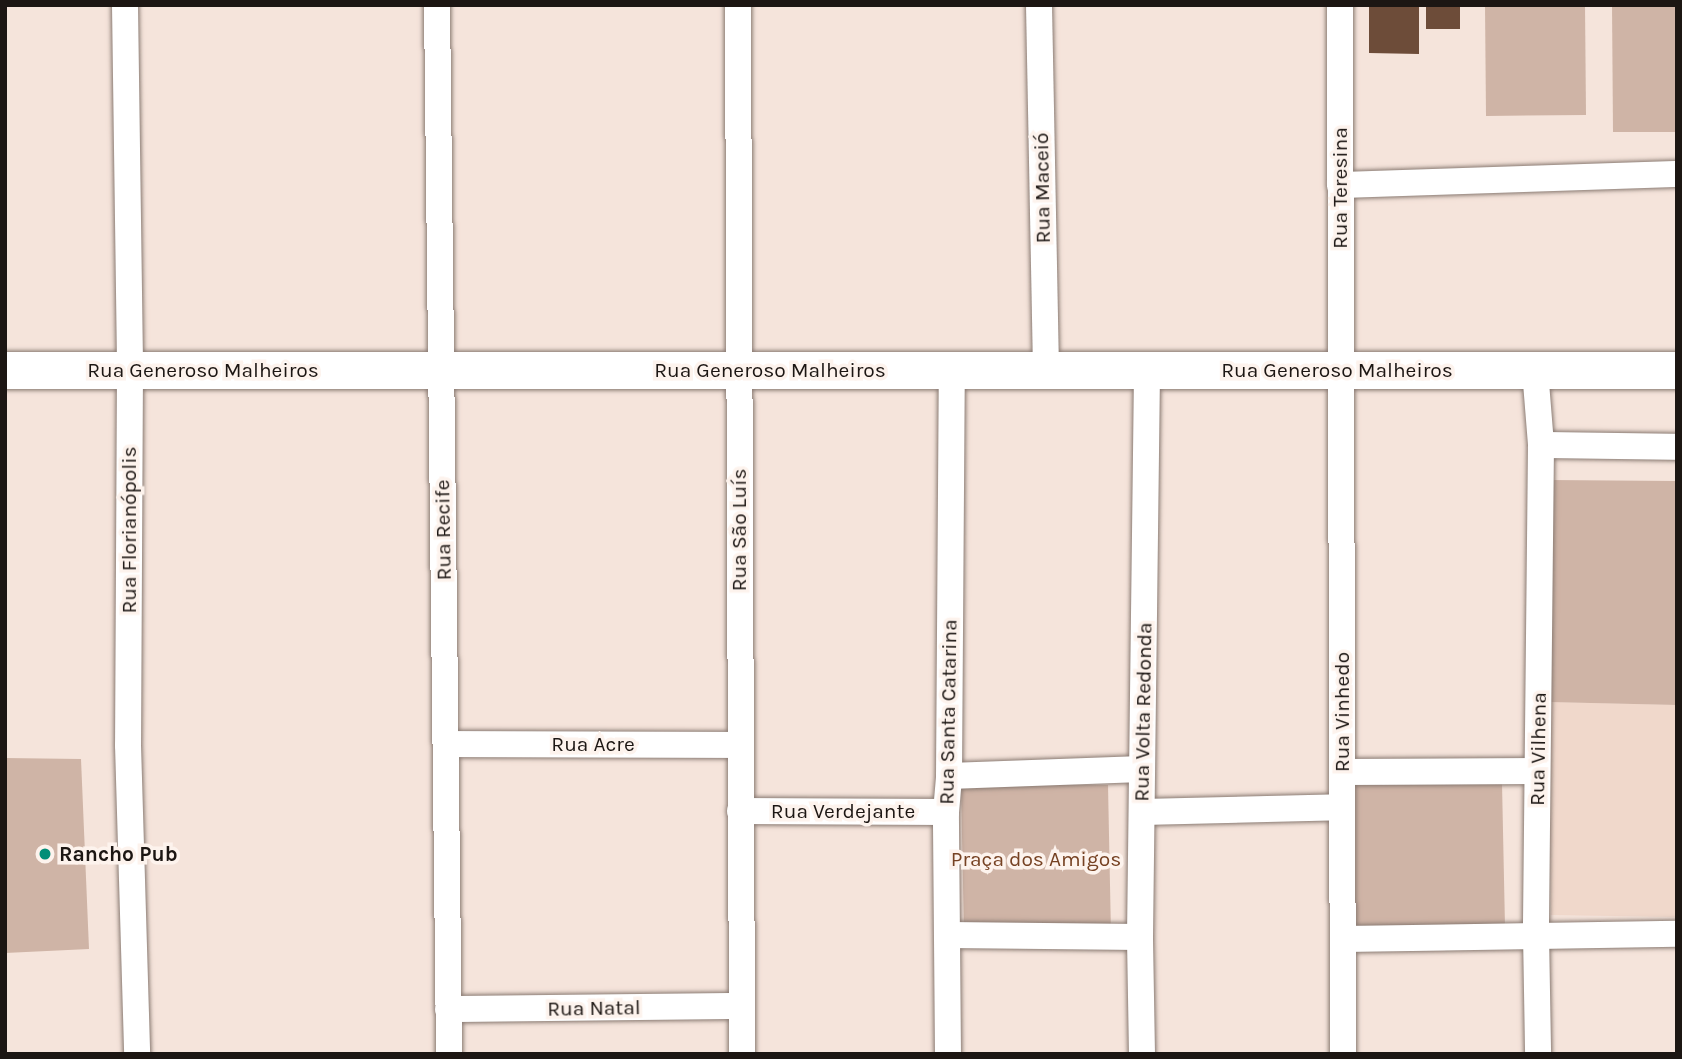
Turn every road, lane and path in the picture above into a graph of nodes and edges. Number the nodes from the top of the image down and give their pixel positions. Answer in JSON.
{"nodes":[{"id":1,"x":125,"y":5,"type":"edge"},
{"id":2,"x":437,"y":5,"type":"edge"},
{"id":3,"x":738,"y":5,"type":"edge"},
{"id":4,"x":1039,"y":5,"type":"edge"},
{"id":5,"x":1340,"y":5,"type":"edge"},
{"id":6,"x":1677,"y":174,"type":"edge"},
{"id":7,"x":1340,"y":185,"type":"junction"},
{"id":8,"x":5,"y":370,"type":"edge"},
{"id":9,"x":130,"y":370,"type":"junction"},
{"id":10,"x":439,"y":370,"type":"junction"},
{"id":11,"x":739,"y":370,"type":"junction"},
{"id":12,"x":952,"y":370,"type":"junction"},
{"id":13,"x":1046,"y":370,"type":"junction"},
{"id":14,"x":1147,"y":370,"type":"junction"},
{"id":15,"x":1341,"y":370,"type":"junction"},
{"id":16,"x":1535,"y":370,"type":"junction"},
{"id":17,"x":1677,"y":370,"type":"edge"},
{"id":18,"x":1541,"y":445,"type":"junction"},
{"id":19,"x":1677,"y":447,"type":"edge"},
{"id":20,"x":447,"y":744,"type":"junction"},
{"id":21,"x":740,"y":745,"type":"junction"},
{"id":22,"x":1142,"y":769,"type":"junction"},
{"id":23,"x":1537,"y":771,"type":"junction"},
{"id":24,"x":1343,"y":772,"type":"junction"},
{"id":25,"x":949,"y":776,"type":"junction"},
{"id":26,"x":1340,"y":807,"type":"junction"},
{"id":27,"x":740,"y":811,"type":"junction"},
{"id":28,"x":946,"y":812,"type":"junction"},
{"id":29,"x":1142,"y":812,"type":"junction"},
{"id":30,"x":1536,"y":934,"type":"junction"},
{"id":31,"x":1677,"y":934,"type":"edge"},
{"id":32,"x":948,"y":935,"type":"junction"},
{"id":33,"x":1140,"y":937,"type":"junction"},
{"id":34,"x":1344,"y":939,"type":"junction"},
{"id":35,"x":740,"y":1006,"type":"junction"},
{"id":36,"x":448,"y":1009,"type":"junction"},
{"id":37,"x":136,"y":1054,"type":"edge"},
{"id":38,"x":449,"y":1054,"type":"edge"},
{"id":39,"x":742,"y":1054,"type":"edge"},
{"id":40,"x":948,"y":1054,"type":"edge"},
{"id":41,"x":1142,"y":1054,"type":"edge"},
{"id":42,"x":1343,"y":1054,"type":"edge"},
{"id":43,"x":1538,"y":1054,"type":"edge"}],
"edges":[{"from":1,"to":9,"type":"street","name":"Rua Florianópolis"},
{"from":2,"to":10,"type":"street","name":"Rua Recife"},
{"from":3,"to":11,"type":"street","name":"Rua São Luís"},
{"from":4,"to":13,"type":"street","name":"Rua Maceió"},
{"from":5,"to":7,"type":"street","name":"Rua Teresina"},
{"from":6,"to":7,"type":"street"},
{"from":7,"to":15,"type":"street","name":"Rua Teresina"},
{"from":8,"to":9,"type":"street","name":"Rua Generoso Malheiros"},
{"from":9,"to":10,"type":"street","name":"Rua Generoso Malheiros"},
{"from":9,"to":37,"type":"street","name":"Rua Florianópolis"},
{"from":10,"to":11,"type":"street","name":"Rua Generoso Malheiros"},
{"from":10,"to":20,"type":"street","name":"Rua Recife"},
{"from":11,"to":12,"type":"street","name":"Rua Generoso Malheiros"},
{"from":11,"to":21,"type":"street","name":"Rua São Luís"},
{"from":12,"to":13,"type":"street","name":"Rua Generoso Malheiros"},
{"from":12,"to":25,"type":"street","name":"Rua Santa Catarina"},
{"from":13,"to":14,"type":"street","name":"Rua Generoso Malheiros"},
{"from":14,"to":15,"type":"street","name":"Rua Generoso Malheiros"},
{"from":14,"to":22,"type":"street","name":"Rua Volta Redonda"},
{"from":15,"to":16,"type":"street","name":"Rua Generoso Malheiros"},
{"from":15,"to":24,"type":"street","name":"Rua Vinhedo"},
{"from":16,"to":17,"type":"street","name":"Rua Generoso Malheiros"},
{"from":16,"to":18,"type":"street"},
{"from":18,"to":19,"type":"street"},
{"from":18,"to":23,"type":"street","name":"Rua Vilhena"},
{"from":20,"to":21,"type":"street","name":"Rua Acre"},
{"from":20,"to":36,"type":"street","name":"Rua Recife"},
{"from":21,"to":27,"type":"street","name":"Rua São Luís"},
{"from":22,"to":25,"type":"street"},
{"from":22,"to":29,"type":"street","name":"Rua Volta Redonda"},
{"from":23,"to":24,"type":"street"},
{"from":23,"to":30,"type":"street","name":"Rua Vilhena"},
{"from":24,"to":26,"type":"street","name":"Rua Vinhedo"},
{"from":25,"to":28,"type":"street","name":"Rua Santa Catarina"},
{"from":26,"to":29,"type":"street"},
{"from":26,"to":34,"type":"street","name":"Rua Vinhedo"},
{"from":27,"to":28,"type":"street","name":"Rua Verdejante"},
{"from":27,"to":35,"type":"street","name":"Rua São Luís"},
{"from":28,"to":32,"type":"street","name":"Rua Santa Catarina"},
{"from":29,"to":33,"type":"street","name":"Rua Volta Redonda"},
{"from":30,"to":31,"type":"street"},
{"from":30,"to":34,"type":"street"},
{"from":30,"to":43,"type":"street","name":"Rua Vilhena"},
{"from":32,"to":33,"type":"street"},
{"from":32,"to":40,"type":"street","name":"Rua Santa Catarina"},
{"from":33,"to":41,"type":"street","name":"Rua Volta Redonda"},
{"from":34,"to":42,"type":"street","name":"Rua Vinhedo"},
{"from":35,"to":36,"type":"street","name":"Rua Natal"},
{"from":35,"to":39,"type":"street","name":"Rua São Luís"},
{"from":36,"to":38,"type":"street","name":"Rua Recife"}]}
